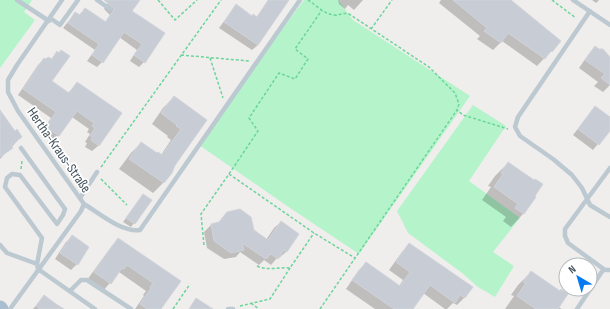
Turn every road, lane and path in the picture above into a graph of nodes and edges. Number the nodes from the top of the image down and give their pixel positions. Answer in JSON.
{"nodes":[{"id":1,"x":17,"y":0,"type":"edge"},
{"id":2,"x":62,"y":0,"type":"edge"},
{"id":3,"x":78,"y":0,"type":"edge"},
{"id":4,"x":97,"y":0,"type":"edge"},
{"id":5,"x":158,"y":0,"type":"edge"},
{"id":6,"x":197,"y":0,"type":"edge"},
{"id":7,"x":221,"y":0,"type":"edge"},
{"id":8,"x":300,"y":0,"type":"edge"},
{"id":9,"x":308,"y":0,"type":"edge"},
{"id":10,"x":392,"y":0,"type":"edge"},
{"id":11,"x":552,"y":0,"type":"edge"},
{"id":12,"x":573,"y":0,"type":"edge"},
{"id":13,"x":110,"y":9,"type":"dead end"},
{"id":14,"x":322,"y":10,"type":"junction"},
{"id":15,"x":590,"y":11,"type":"junction"},
{"id":16,"x":50,"y":19,"type":"junction"},
{"id":17,"x":582,"y":22,"type":"junction"},
{"id":18,"x":610,"y":25,"type":"edge"},
{"id":19,"x":371,"y":29,"type":"junction"},
{"id":20,"x":181,"y":55,"type":"junction"},
{"id":21,"x":210,"y":58,"type":"junction"},
{"id":22,"x":257,"y":62,"type":"junction"},
{"id":23,"x":226,"y":106,"type":"junction"},
{"id":24,"x":457,"y":110,"type":"junction"},
{"id":25,"x":515,"y":127,"type":"junction"},
{"id":26,"x":21,"y":148,"type":"dead end"},
{"id":27,"x":26,"y":154,"type":"junction"},
{"id":28,"x":610,"y":168,"type":"edge"},
{"id":29,"x":97,"y":172,"type":"junction"},
{"id":30,"x":229,"y":174,"type":"junction"},
{"id":31,"x":20,"y":175,"type":"junction"},
{"id":32,"x":80,"y":198,"type":"junction"},
{"id":33,"x":588,"y":200,"type":"junction"},
{"id":34,"x":84,"y":204,"type":"junction"},
{"id":35,"x":127,"y":205,"type":"dead end"},
{"id":36,"x":610,"y":217,"type":"edge"},
{"id":37,"x":314,"y":233,"type":"junction"},
{"id":38,"x":0,"y":245,"type":"edge"},
{"id":39,"x":204,"y":245,"type":"dead end"},
{"id":40,"x":355,"y":258,"type":"junction"},
{"id":41,"x":38,"y":266,"type":"junction"},
{"id":42,"x":257,"y":266,"type":"dead end"},
{"id":43,"x":290,"y":268,"type":"junction"},
{"id":44,"x":603,"y":270,"type":"junction"},
{"id":45,"x":610,"y":270,"type":"edge"},
{"id":46,"x":190,"y":284,"type":"dead end"},
{"id":47,"x":70,"y":291,"type":"junction"},
{"id":48,"x":251,"y":303,"type":"junction"},
{"id":49,"x":10,"y":309,"type":"edge"},
{"id":50,"x":96,"y":309,"type":"edge"},
{"id":51,"x":131,"y":309,"type":"edge"},
{"id":52,"x":173,"y":309,"type":"edge"},
{"id":53,"x":231,"y":309,"type":"edge"},
{"id":54,"x":259,"y":309,"type":"edge"},
{"id":55,"x":320,"y":309,"type":"edge"},
{"id":56,"x":578,"y":309,"type":"edge"}],
"edges":[{"from":1,"to":16,"type":"lane"},
{"from":2,"to":16,"type":"lane","name":"Hertha-Kraus-Straße"},
{"from":3,"to":16,"type":"lane"},
{"from":4,"to":13,"type":"lane"},
{"from":5,"to":6,"type":"path"},
{"from":7,"to":20,"type":"path"},
{"from":8,"to":22,"type":"lane"},
{"from":9,"to":14,"type":"path"},
{"from":10,"to":19,"type":"path"},
{"from":11,"to":17,"type":"path"},
{"from":12,"to":15,"type":"lane"},
{"from":14,"to":19,"type":"path"},
{"from":14,"to":30,"type":"path"},
{"from":15,"to":17,"type":"lane"},
{"from":15,"to":18,"type":"lane"},
{"from":16,"to":32,"type":"lane","name":"Hertha-Kraus-Straße"},
{"from":17,"to":25,"type":"lane"},
{"from":19,"to":24,"type":"path"},
{"from":20,"to":21,"type":"path"},
{"from":20,"to":29,"type":"path"},
{"from":21,"to":22,"type":"path"},
{"from":21,"to":23,"type":"path"},
{"from":22,"to":23,"type":"lane"},
{"from":23,"to":34,"type":"lane"},
{"from":24,"to":25,"type":"path"},
{"from":24,"to":40,"type":"path"},
{"from":25,"to":33,"type":"lane"},
{"from":26,"to":27,"type":"lane"},
{"from":27,"to":31,"type":"path"},
{"from":27,"to":31,"type":"lane"},
{"from":28,"to":33,"type":"lane"},
{"from":29,"to":32,"type":"lane"},
{"from":29,"to":35,"type":"path"},
{"from":30,"to":37,"type":"path"},
{"from":30,"to":39,"type":"path"},
{"from":31,"to":41,"type":"lane"},
{"from":32,"to":34,"type":"lane","name":"Hertha-Kraus-Straße"},
{"from":33,"to":36,"type":"lane"},
{"from":33,"to":44,"type":"lane"},
{"from":34,"to":41,"type":"lane","name":"Hertha-Kraus-Straße"},
{"from":37,"to":40,"type":"path"},
{"from":37,"to":43,"type":"path"},
{"from":38,"to":41,"type":"lane"},
{"from":40,"to":55,"type":"path"},
{"from":41,"to":47,"type":"lane"},
{"from":41,"to":49,"type":"lane","name":"Hertha-Kraus-Straße"},
{"from":42,"to":43,"type":"path"},
{"from":43,"to":48,"type":"path"},
{"from":44,"to":45,"type":"lane"},
{"from":44,"to":56,"type":"lane"},
{"from":46,"to":52,"type":"path"},
{"from":47,"to":50,"type":"lane"},
{"from":47,"to":51,"type":"lane"},
{"from":48,"to":53,"type":"path"},
{"from":48,"to":54,"type":"path"}]}
